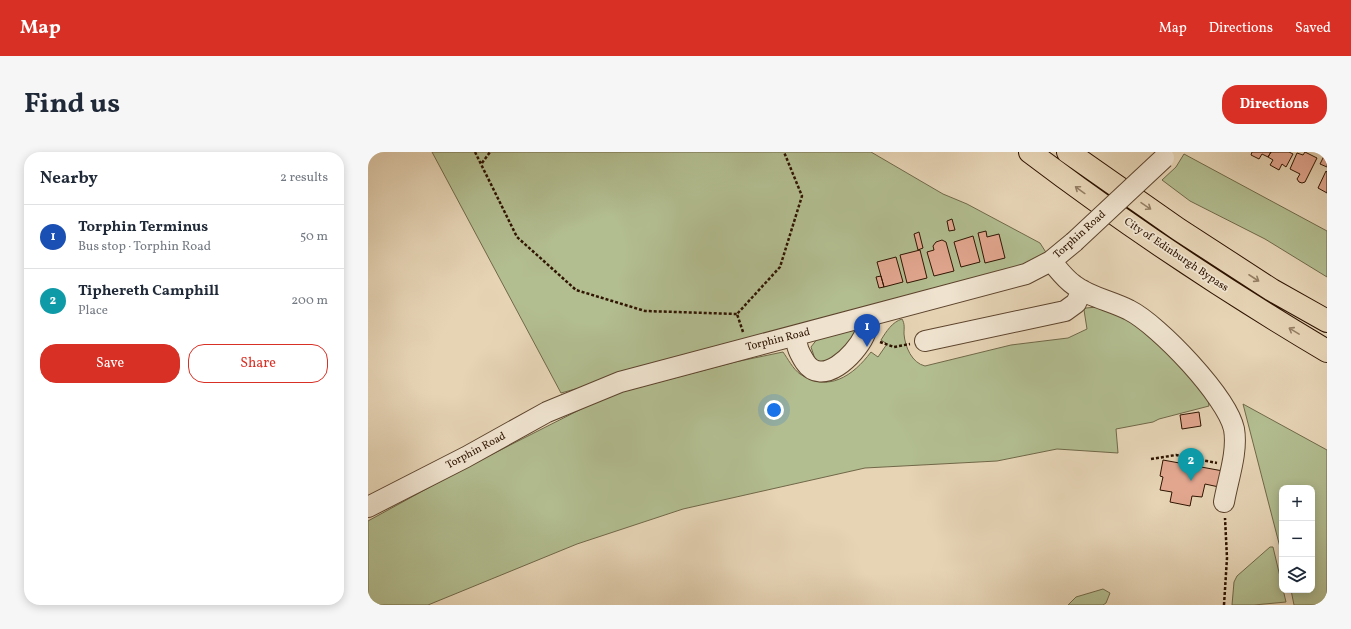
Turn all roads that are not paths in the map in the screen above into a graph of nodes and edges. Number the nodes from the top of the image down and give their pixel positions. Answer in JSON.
{"nodes":[{"id":1,"x":1030,"y":152,"type":"edge"},
{"id":2,"x":1068,"y":152,"type":"edge"},
{"id":3,"x":1167,"y":155,"type":"edge"},
{"id":4,"x":1051,"y":261,"type":"junction"},
{"id":5,"x":1082,"y":290,"type":"junction"},
{"id":6,"x":871,"y":316,"type":"junction"},
{"id":7,"x":1327,"y":321,"type":"edge"},
{"id":8,"x":796,"y":336,"type":"junction"},
{"id":9,"x":925,"y":341,"type":"road end"},
{"id":10,"x":1327,"y":351,"type":"edge"},
{"id":11,"x":1224,"y":502,"type":"road end"},
{"id":12,"x":368,"y":507,"type":"edge"}],
"edges":[{"from":10,"to":1,"type":"highway","name":"City of Edinburgh Bypass","one_way":true},
{"from":2,"to":7,"type":"highway","name":"City of Edinburgh Bypass","one_way":true},
{"from":3,"to":4,"type":"street","name":"Torphin Road","bridge":true},
{"from":4,"to":5,"type":"street"},
{"from":4,"to":6,"type":"street","name":"Torphin Road"},
{"from":5,"to":9,"type":"street"},
{"from":5,"to":11,"type":"street"},
{"from":6,"to":8,"type":"street","name":"Torphin Road"},
{"from":6,"to":8,"type":"street"},
{"from":8,"to":12,"type":"street","name":"Torphin Road"}]}
